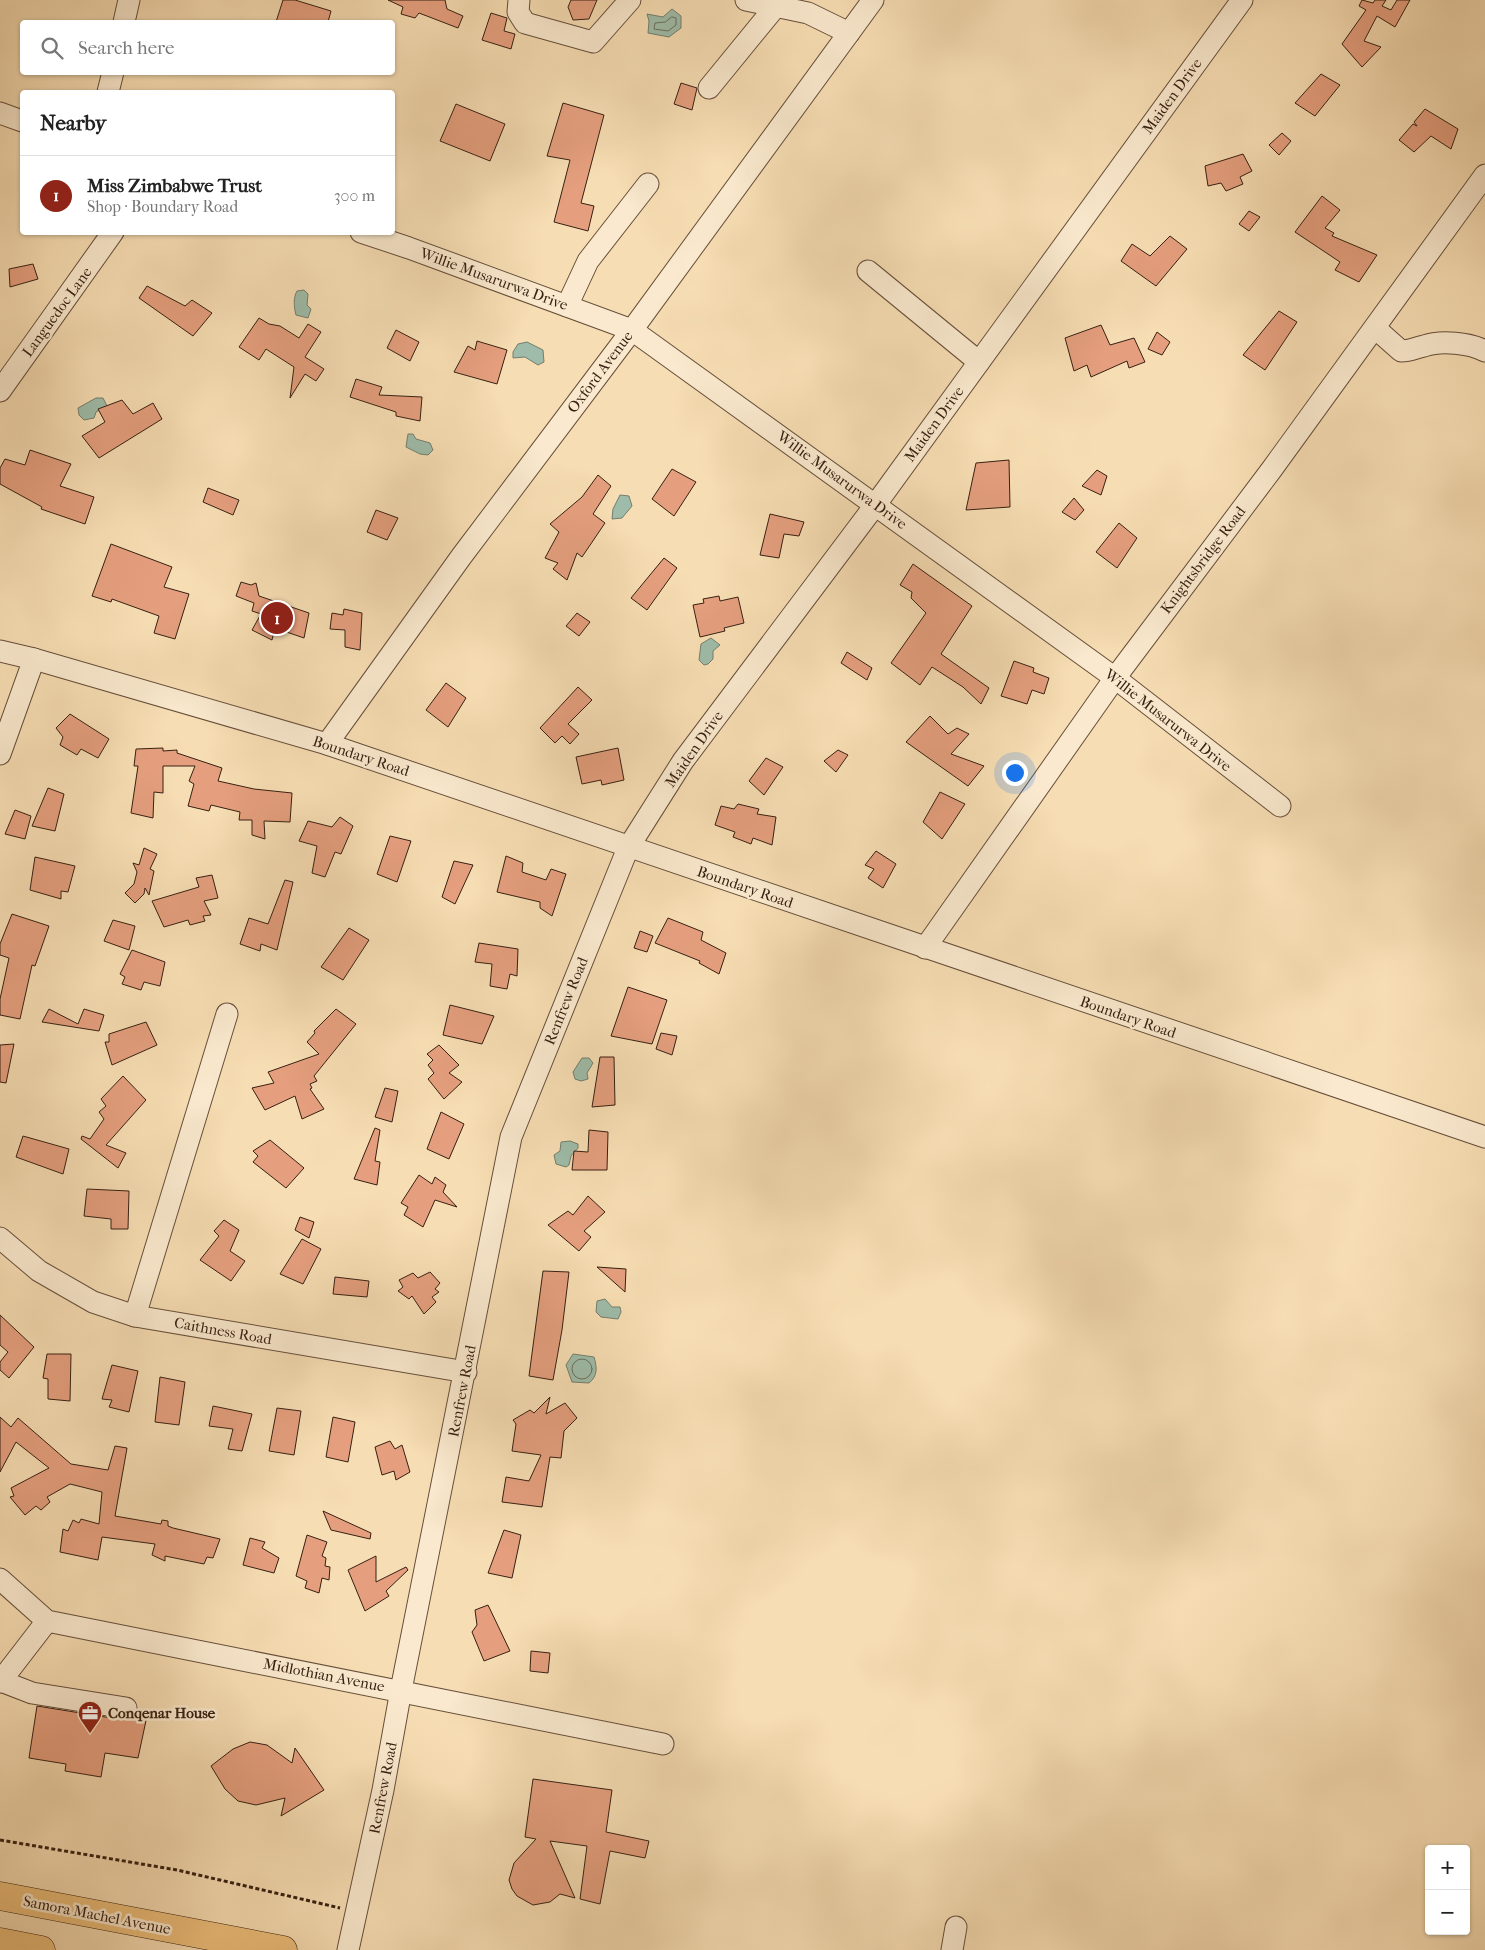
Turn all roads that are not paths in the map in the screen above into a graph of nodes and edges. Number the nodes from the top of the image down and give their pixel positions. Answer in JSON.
{"nodes":[{"id":1,"x":129,"y":0,"type":"edge"},
{"id":2,"x":519,"y":0,"type":"edge"},
{"id":3,"x":630,"y":0,"type":"edge"},
{"id":4,"x":746,"y":0,"type":"edge"},
{"id":5,"x":873,"y":0,"type":"edge"},
{"id":6,"x":1242,"y":0,"type":"edge"},
{"id":7,"x":776,"y":6,"type":"junction"},
{"id":8,"x":124,"y":20,"type":"edge"},
{"id":9,"x":849,"y":33,"type":"junction"},
{"id":10,"x":112,"y":75,"type":"edge"},
{"id":11,"x":710,"y":88,"type":"dead end"},
{"id":12,"x":108,"y":90,"type":"edge"},
{"id":13,"x":0,"y":113,"type":"edge"},
{"id":14,"x":20,"y":120,"type":"edge"},
{"id":15,"x":1485,"y":175,"type":"edge"},
{"id":16,"x":648,"y":184,"type":"dead end"},
{"id":17,"x":111,"y":235,"type":"edge"},
{"id":18,"x":370,"y":235,"type":"edge"},
{"id":19,"x":868,"y":271,"type":"dead end"},
{"id":20,"x":567,"y":306,"type":"junction"},
{"id":21,"x":1375,"y":328,"type":"junction"},
{"id":22,"x":632,"y":330,"type":"junction"},
{"id":23,"x":1485,"y":351,"type":"edge"},
{"id":24,"x":979,"y":362,"type":"junction"},
{"id":25,"x":0,"y":391,"type":"edge"},
{"id":26,"x":876,"y":504,"type":"junction"},
{"id":27,"x":0,"y":651,"type":"edge"},
{"id":28,"x":34,"y":659,"type":"junction"},
{"id":29,"x":1115,"y":678,"type":"junction"},
{"id":30,"x":327,"y":744,"type":"junction"},
{"id":31,"x":0,"y":754,"type":"edge"},
{"id":32,"x":1280,"y":806,"type":"dead end"},
{"id":33,"x":628,"y":848,"type":"junction"},
{"id":34,"x":925,"y":948,"type":"junction"},
{"id":35,"x":227,"y":1014,"type":"dead end"},
{"id":36,"x":1485,"y":1137,"type":"edge"},
{"id":37,"x":0,"y":1238,"type":"edge"},
{"id":38,"x":135,"y":1316,"type":"junction"},
{"id":39,"x":466,"y":1372,"type":"junction"},
{"id":40,"x":0,"y":1579,"type":"edge"},
{"id":41,"x":46,"y":1621,"type":"junction"},
{"id":42,"x":0,"y":1681,"type":"edge"},
{"id":43,"x":401,"y":1690,"type":"junction"},
{"id":44,"x":126,"y":1708,"type":"dead end"},
{"id":45,"x":663,"y":1744,"type":"dead end"},
{"id":46,"x":0,"y":1896,"type":"edge"},
{"id":47,"x":956,"y":1927,"type":"dead end"},
{"id":48,"x":0,"y":1942,"type":"edge"},
{"id":49,"x":41,"y":1950,"type":"edge"},
{"id":50,"x":282,"y":1950,"type":"edge"},
{"id":51,"x":348,"y":1950,"type":"edge"},
{"id":52,"x":952,"y":1950,"type":"edge"}],
"edges":[{"from":1,"to":8,"type":"street"},
{"from":2,"to":3,"type":"street"},
{"from":4,"to":7,"type":"street"},
{"from":5,"to":9,"type":"street","name":"Oxford Avenue"},
{"from":6,"to":24,"type":"street","name":"Maiden Drive"},
{"from":7,"to":9,"type":"street"},
{"from":7,"to":11,"type":"street"},
{"from":9,"to":22,"type":"street","name":"Oxford Avenue"},
{"from":10,"to":12,"type":"street"},
{"from":13,"to":14,"type":"street"},
{"from":15,"to":21,"type":"street","name":"Knightsbridge Road"},
{"from":16,"to":20,"type":"street"},
{"from":17,"to":25,"type":"street","name":"Languedoc Lane"},
{"from":18,"to":20,"type":"street","name":"Willie Musarurwa Drive"},
{"from":19,"to":24,"type":"street"},
{"from":20,"to":22,"type":"street","name":"Willie Musarurwa Drive"},
{"from":21,"to":23,"type":"street"},
{"from":21,"to":29,"type":"street","name":"Knightsbridge Road"},
{"from":22,"to":26,"type":"street","name":"Willie Musarurwa Drive"},
{"from":22,"to":30,"type":"street","name":"Oxford Avenue"},
{"from":24,"to":26,"type":"street","name":"Maiden Drive"},
{"from":26,"to":29,"type":"street","name":"Willie Musarurwa Drive"},
{"from":26,"to":33,"type":"street","name":"Maiden Drive"},
{"from":27,"to":28,"type":"street","name":"Boundary Road"},
{"from":28,"to":30,"type":"street","name":"Boundary Road"},
{"from":28,"to":31,"type":"street"},
{"from":29,"to":32,"type":"street","name":"Willie Musarurwa Drive"},
{"from":29,"to":34,"type":"street","name":"Knightsbridge Road"},
{"from":30,"to":33,"type":"street","name":"Boundary Road"},
{"from":33,"to":34,"type":"street","name":"Boundary Road"},
{"from":33,"to":39,"type":"street","name":"Renfrew Road"},
{"from":34,"to":36,"type":"street","name":"Boundary Road"},
{"from":35,"to":38,"type":"street"},
{"from":37,"to":38,"type":"street","name":"Caithness Road"},
{"from":38,"to":39,"type":"street","name":"Caithness Road"},
{"from":39,"to":43,"type":"street","name":"Renfrew Road"},
{"from":40,"to":41,"type":"street"},
{"from":41,"to":42,"type":"street"},
{"from":41,"to":43,"type":"street","name":"Midlothian Avenue"},
{"from":42,"to":44,"type":"street"},
{"from":43,"to":45,"type":"street","name":"Midlothian Avenue"},
{"from":43,"to":51,"type":"street","name":"Renfrew Road"},
{"from":46,"to":50,"type":"highway","name":"Samora Machel Avenue"},
{"from":47,"to":52,"type":"street"},
{"from":48,"to":49,"type":"highway"}]}
